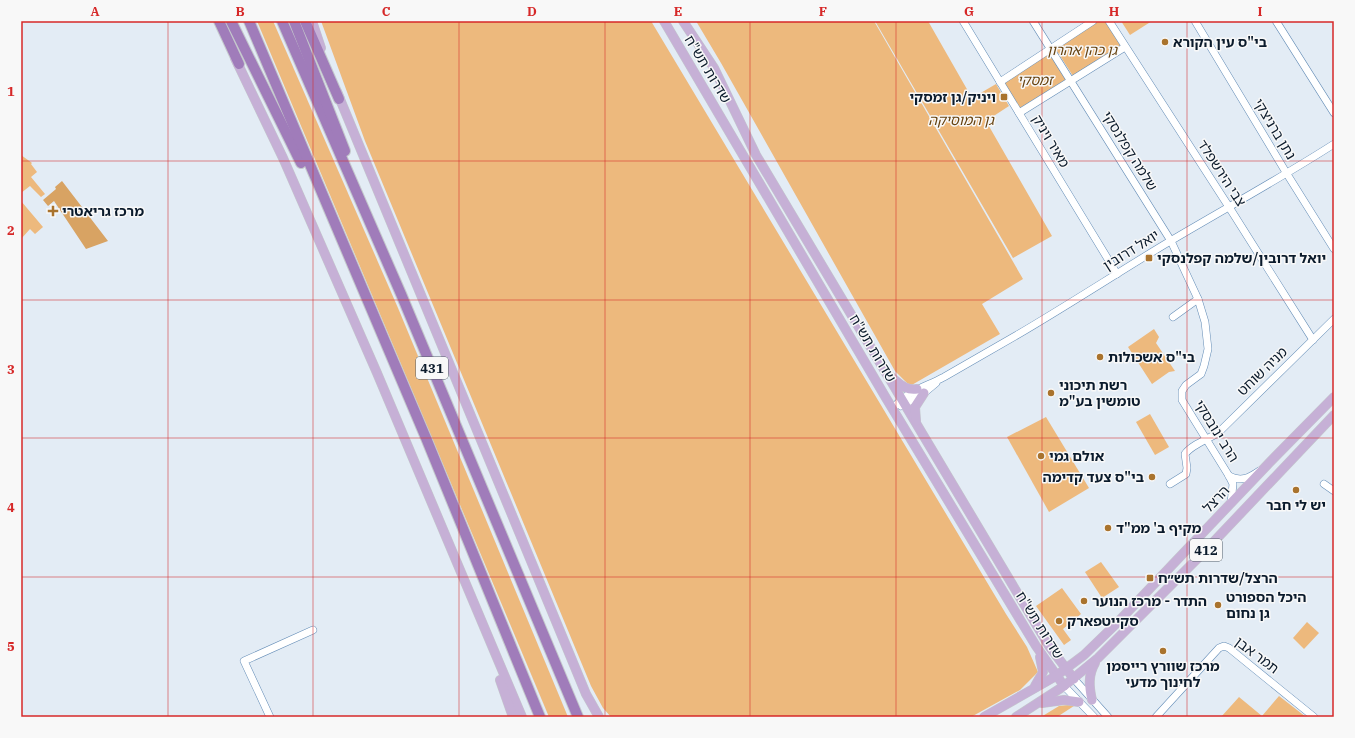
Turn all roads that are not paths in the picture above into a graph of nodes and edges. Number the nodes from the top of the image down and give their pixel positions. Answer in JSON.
{"nodes":[{"id":1,"x":215,"y":21,"type":"edge"},
{"id":2,"x":219,"y":21,"type":"edge"},
{"id":3,"x":231,"y":21,"type":"edge"},
{"id":4,"x":249,"y":21,"type":"edge"},
{"id":5,"x":282,"y":21,"type":"edge"},
{"id":6,"x":294,"y":21,"type":"edge"},
{"id":7,"x":305,"y":21,"type":"edge"},
{"id":8,"x":312,"y":21,"type":"edge"},
{"id":9,"x":664,"y":21,"type":"edge"},
{"id":10,"x":683,"y":21,"type":"edge"},
{"id":11,"x":963,"y":21,"type":"edge"},
{"id":12,"x":1033,"y":21,"type":"edge"},
{"id":13,"x":1093,"y":21,"type":"edge"},
{"id":14,"x":1109,"y":21,"type":"edge"},
{"id":15,"x":1196,"y":21,"type":"edge"},
{"id":16,"x":1276,"y":21,"type":"edge"},
{"id":17,"x":1125,"y":47,"type":"junction"},
{"id":18,"x":1050,"y":48,"type":"junction"},
{"id":19,"x":239,"y":64,"type":"junction"},
{"id":20,"x":1070,"y":80,"type":"junction"},
{"id":21,"x":1000,"y":82,"type":"junction"},
{"id":22,"x":339,"y":99,"type":"junction"},
{"id":23,"x":1019,"y":113,"type":"junction"},
{"id":24,"x":1334,"y":113,"type":"edge"},
{"id":25,"x":1334,"y":144,"type":"edge"},
{"id":26,"x":1287,"y":174,"type":"junction"},
{"id":27,"x":1229,"y":207,"type":"junction"},
{"id":28,"x":1171,"y":241,"type":"junction"},
{"id":29,"x":1334,"y":249,"type":"edge"},
{"id":30,"x":351,"y":261,"type":"junction"},
{"id":31,"x":1117,"y":274,"type":"junction"},
{"id":32,"x":401,"y":294,"type":"junction"},
{"id":33,"x":1198,"y":300,"type":"junction"},
{"id":34,"x":1173,"y":317,"type":"dead end"},
{"id":35,"x":1334,"y":319,"type":"edge"},
{"id":36,"x":1313,"y":340,"type":"junction"},
{"id":37,"x":886,"y":373,"type":"junction"},
{"id":38,"x":921,"y":391,"type":"junction"},
{"id":39,"x":1334,"y":397,"type":"edge"},
{"id":40,"x":1182,"y":400,"type":"joint"},
{"id":41,"x":903,"y":402,"type":"junction"},
{"id":42,"x":893,"y":408,"type":"junction"},
{"id":43,"x":1334,"y":415,"type":"edge"},
{"id":44,"x":918,"y":428,"type":"junction"},
{"id":45,"x":1208,"y":440,"type":"junction"},
{"id":46,"x":1270,"y":462,"type":"junction"},
{"id":47,"x":1229,"y":476,"type":"junction"},
{"id":48,"x":1170,"y":484,"type":"dead end"},
{"id":49,"x":1324,"y":484,"type":"dead end"},
{"id":50,"x":1334,"y":491,"type":"edge"},
{"id":51,"x":1231,"y":503,"type":"junction"},
{"id":52,"x":461,"y":571,"type":"junction"},
{"id":53,"x":313,"y":630,"type":"dead end"},
{"id":54,"x":1036,"y":646,"type":"junction"},
{"id":55,"x":1049,"y":646,"type":"junction"},
{"id":56,"x":1084,"y":655,"type":"junction"},
{"id":57,"x":1098,"y":658,"type":"junction"},
{"id":58,"x":557,"y":666,"type":"junction"},
{"id":59,"x":1066,"y":669,"type":"junction"},
{"id":60,"x":1056,"y":676,"type":"junction"},
{"id":61,"x":1074,"y":679,"type":"junction"},
{"id":62,"x":1064,"y":686,"type":"junction"},
{"id":63,"x":1033,"y":689,"type":"junction"},
{"id":64,"x":1092,"y":700,"type":"junction"},
{"id":65,"x":1079,"y":702,"type":"junction"},
{"id":66,"x":1038,"y":704,"type":"junction"},
{"id":67,"x":1312,"y":716,"type":"edge"},
{"id":68,"x":270,"y":717,"type":"edge"},
{"id":69,"x":513,"y":717,"type":"edge"},
{"id":70,"x":522,"y":717,"type":"edge"},
{"id":71,"x":540,"y":717,"type":"edge"},
{"id":72,"x":578,"y":717,"type":"edge"},
{"id":73,"x":583,"y":717,"type":"edge"},
{"id":74,"x":599,"y":717,"type":"edge"},
{"id":75,"x":984,"y":717,"type":"edge"},
{"id":76,"x":1016,"y":717,"type":"edge"},
{"id":77,"x":1094,"y":717,"type":"edge"},
{"id":78,"x":1108,"y":717,"type":"edge"},
{"id":79,"x":1156,"y":717,"type":"edge"}],
"edges":[{"from":1,"to":19,"type":"main road"},
{"from":2,"to":19,"type":"highway"},
{"from":3,"to":30,"type":"highway"},
{"from":4,"to":30,"type":"highway","number":"431"},
{"from":5,"to":32,"type":"highway","number":"431"},
{"from":6,"to":32,"type":"highway"},
{"from":7,"to":22,"type":"highway"},
{"from":8,"to":22,"type":"main road"},
{"from":9,"to":42,"type":"main road","name":"שדרות תש\"ח"},
{"from":10,"to":37,"type":"main road","name":"שדרות תש\"ח"},
{"from":11,"to":21,"type":"street","name":"מאיר ויניק"},
{"from":12,"to":18,"type":"street","name":"שלמה קפלנסקי"},
{"from":13,"to":18,"type":"street"},
{"from":14,"to":17,"type":"street","name":"צבי הירשפלד"},
{"from":15,"to":26,"type":"street","name":"נתן ברניצקי"},
{"from":16,"to":24,"type":"street"},
{"from":17,"to":20,"type":"street"},
{"from":17,"to":27,"type":"street","name":"צבי הירשפלד"},
{"from":18,"to":20,"type":"street","name":"שלמה קפלנסקי"},
{"from":18,"to":21,"type":"street"},
{"from":19,"to":52,"type":"main road"},
{"from":20,"to":23,"type":"street"},
{"from":20,"to":28,"type":"street","name":"שלמה קפלנסקי"},
{"from":21,"to":23,"type":"street","name":"מאיר ויניק"},
{"from":22,"to":74,"type":"main road"},
{"from":23,"to":31,"type":"street","name":"מאיר ויניק"},
{"from":25,"to":26,"type":"street","name":"יואל דרובין"},
{"from":26,"to":27,"type":"street","name":"יואל דרובין"},
{"from":26,"to":29,"type":"street","name":"נתן ברניצקי"},
{"from":27,"to":28,"type":"street","name":"יואל דרובין"},
{"from":27,"to":36,"type":"street","name":"צבי הירשפלד"},
{"from":28,"to":31,"type":"street","name":"יואל דרובין"},
{"from":28,"to":33,"type":"street","name":"שלמה קפלנסקי"},
{"from":30,"to":71,"type":"highway","number":"431"},
{"from":31,"to":38,"type":"street","name":"יואל דרובין"},
{"from":32,"to":58,"type":"highway","number":"431"},
{"from":33,"to":34,"type":"street"},
{"from":33,"to":40,"type":"street","name":"שלמה קפלנסקי"},
{"from":35,"to":36,"type":"street","name":"מניה שוחט"},
{"from":36,"to":45,"type":"street","name":"מניה שוחט"},
{"from":37,"to":38,"type":"main road"},
{"from":37,"to":41,"type":"main road","name":"שדרות תש\"ח"},
{"from":38,"to":41,"type":"street","name":"יואל דרובין"},
{"from":38,"to":44,"type":"main road"},
{"from":39,"to":46,"type":"main road","name":"הרצל","number":"412"},
{"from":40,"to":45,"type":"street","name":"הרב ינובסקי"},
{"from":41,"to":42,"type":"street","name":"יואל דרובין"},
{"from":41,"to":44,"type":"main road","name":"שדרות תש\"ח"},
{"from":42,"to":54,"type":"main road","name":"שדרות תש\"ח"},
{"from":43,"to":57,"type":"main road","name":"הרצל","number":"412"},
{"from":44,"to":55,"type":"main road","name":"שדרות תש\"ח"},
{"from":45,"to":47,"type":"street","name":"הרב ינובסקי"},
{"from":45,"to":48,"type":"street","name":"מניה שוחט"},
{"from":46,"to":47,"type":"street","name":"הרב ינובסקי"},
{"from":46,"to":51,"type":"main road","name":"הרצל","number":"412"},
{"from":47,"to":51,"type":"street","name":"הרב ינובסקי"},
{"from":49,"to":50,"type":"street"},
{"from":51,"to":56,"type":"main road","name":"הרצל","number":"412"},
{"from":52,"to":69,"type":"main road"},
{"from":52,"to":70,"type":"main road"},
{"from":53,"to":68,"type":"street"},
{"from":54,"to":60,"type":"main road","name":"שדרות תש\"ח"},
{"from":54,"to":63,"type":"main road"},
{"from":55,"to":56,"type":"main road"},
{"from":55,"to":59,"type":"main road","name":"שדרות תש\"ח"},
{"from":56,"to":59,"type":"main road","name":"הרצל","number":"412"},
{"from":57,"to":61,"type":"main road","name":"הרצל","number":"412"},
{"from":57,"to":64,"type":"main road"},
{"from":58,"to":72,"type":"highway","number":"431"},
{"from":58,"to":73,"type":"highway"},
{"from":59,"to":60,"type":"main road","number":"412"},
{"from":59,"to":61,"type":"main road","name":"שדרות תש\"ח"},
{"from":60,"to":62,"type":"main road","name":"שדרות תש\"ח"},
{"from":60,"to":63,"type":"main road","number":"412"},
{"from":61,"to":62,"type":"main road","number":"412"},
{"from":61,"to":64,"type":"street"},
{"from":62,"to":65,"type":"street"},
{"from":62,"to":66,"type":"main road","number":"412"},
{"from":63,"to":75,"type":"main road","number":"412"},
{"from":64,"to":78,"type":"street"},
{"from":65,"to":66,"type":"main road"},
{"from":65,"to":77,"type":"street"},
{"from":66,"to":76,"type":"main road","number":"412"},
{"from":67,"to":79,"type":"street","name":"תמר אבן"}]}
